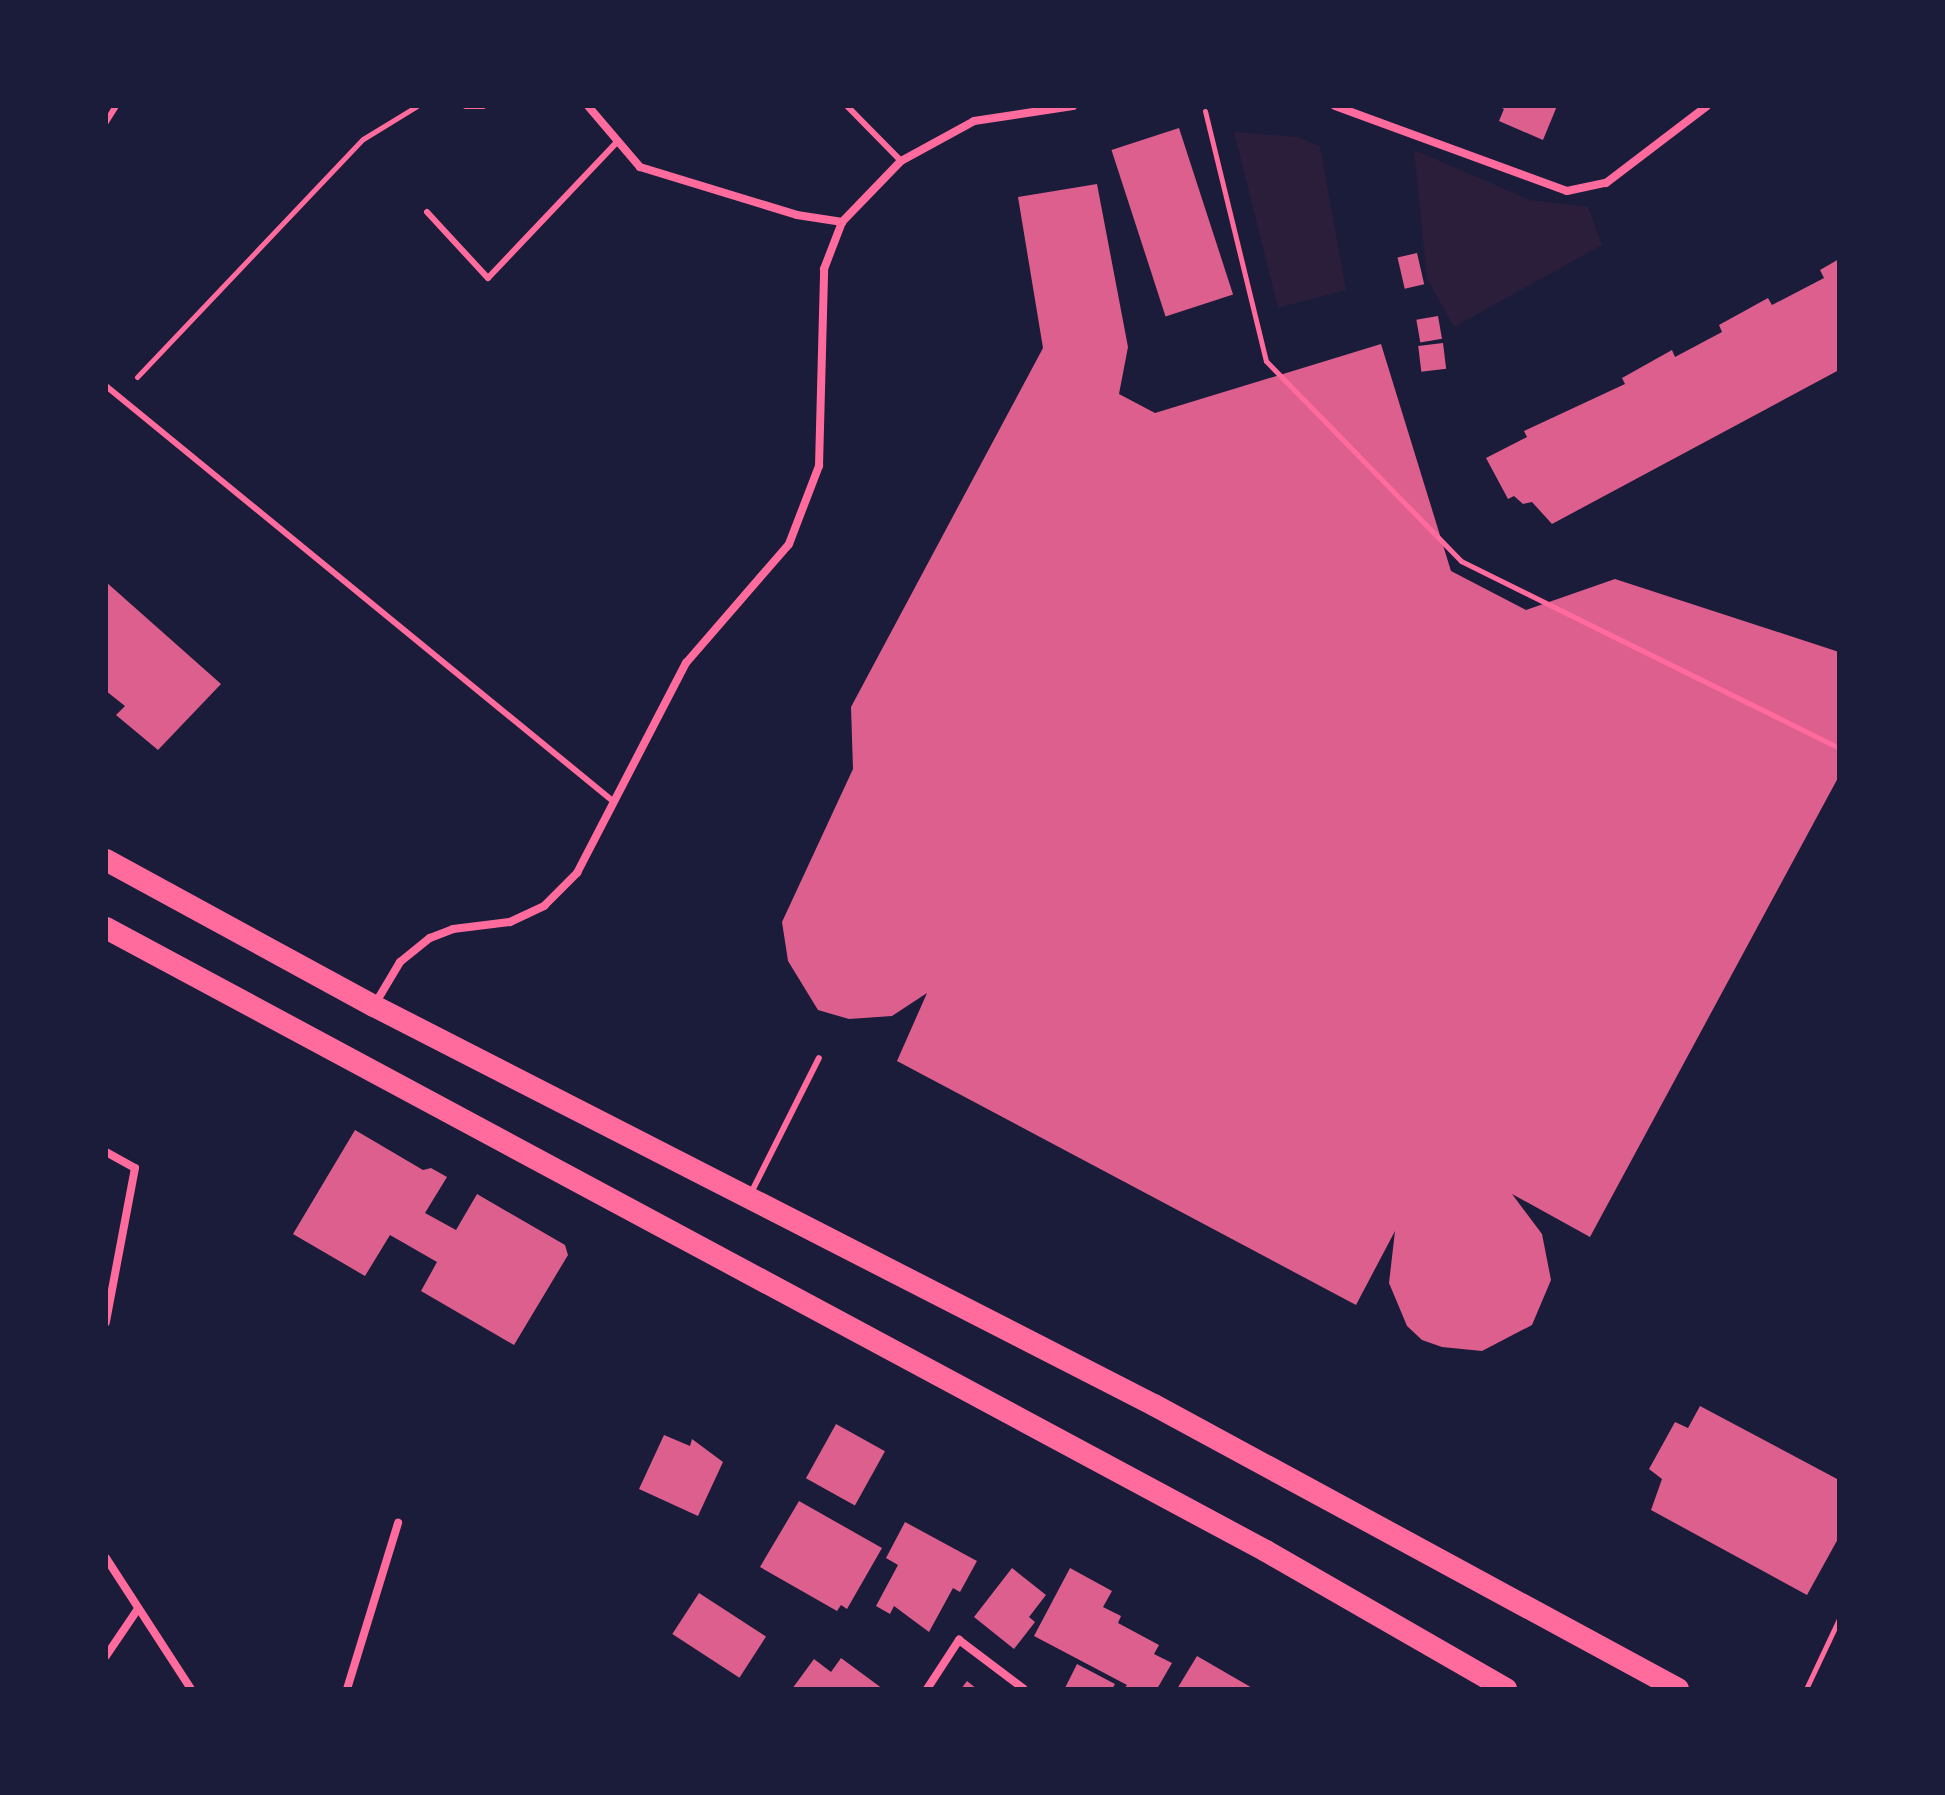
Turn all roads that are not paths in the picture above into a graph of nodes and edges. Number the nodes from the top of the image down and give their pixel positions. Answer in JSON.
{"nodes":[{"id":1,"x":116,"y":106,"type":"edge"},
{"id":2,"x":588,"y":106,"type":"edge"},
{"id":3,"x":847,"y":106,"type":"edge"},
{"id":4,"x":1073,"y":106,"type":"edge"},
{"id":5,"x":1335,"y":106,"type":"edge"},
{"id":6,"x":1707,"y":106,"type":"edge"},
{"id":7,"x":1032,"y":109,"type":"edge"},
{"id":8,"x":106,"y":122,"type":"edge"},
{"id":9,"x":618,"y":141,"type":"junction"},
{"id":10,"x":901,"y":161,"type":"junction"},
{"id":11,"x":427,"y":212,"type":"dead end"},
{"id":12,"x":842,"y":222,"type":"junction"},
{"id":13,"x":106,"y":386,"type":"edge"},
{"id":14,"x":614,"y":802,"type":"junction"},
{"id":15,"x":106,"y":860,"type":"edge"},
{"id":16,"x":106,"y":928,"type":"edge"},
{"id":17,"x":374,"y":1006,"type":"junction"},
{"id":18,"x":819,"y":1058,"type":"dead end"},
{"id":19,"x":106,"y":1152,"type":"edge"},
{"id":20,"x":750,"y":1197,"type":"junction"},
{"id":21,"x":106,"y":1322,"type":"edge"},
{"id":22,"x":398,"y":1523,"type":"dead end"},
{"id":23,"x":106,"y":1558,"type":"edge"},
{"id":24,"x":138,"y":1609,"type":"junction"},
{"id":25,"x":106,"y":1656,"type":"edge"},
{"id":26,"x":191,"y":1689,"type":"edge"},
{"id":27,"x":347,"y":1689,"type":"edge"},
{"id":28,"x":927,"y":1689,"type":"edge"},
{"id":29,"x":1024,"y":1689,"type":"edge"},
{"id":30,"x":1506,"y":1689,"type":"edge"},
{"id":31,"x":1678,"y":1689,"type":"edge"}],
"edges":[{"from":1,"to":8,"type":"lane"},
{"from":2,"to":9,"type":"street"},
{"from":3,"to":10,"type":"lane"},
{"from":4,"to":7,"type":"street"},
{"from":5,"to":6,"type":"street"},
{"from":7,"to":10,"type":"street"},
{"from":9,"to":11,"type":"lane"},
{"from":9,"to":12,"type":"street"},
{"from":10,"to":12,"type":"street"},
{"from":12,"to":14,"type":"street"},
{"from":13,"to":14,"type":"lane"},
{"from":14,"to":17,"type":"street"},
{"from":15,"to":17,"type":"highway"},
{"from":16,"to":30,"type":"highway"},
{"from":17,"to":20,"type":"highway"},
{"from":18,"to":20,"type":"lane"},
{"from":19,"to":21,"type":"street"},
{"from":20,"to":31,"type":"highway"},
{"from":22,"to":27,"type":"street"},
{"from":23,"to":24,"type":"street"},
{"from":24,"to":25,"type":"street"},
{"from":24,"to":26,"type":"street"},
{"from":28,"to":29,"type":"street"}]}
